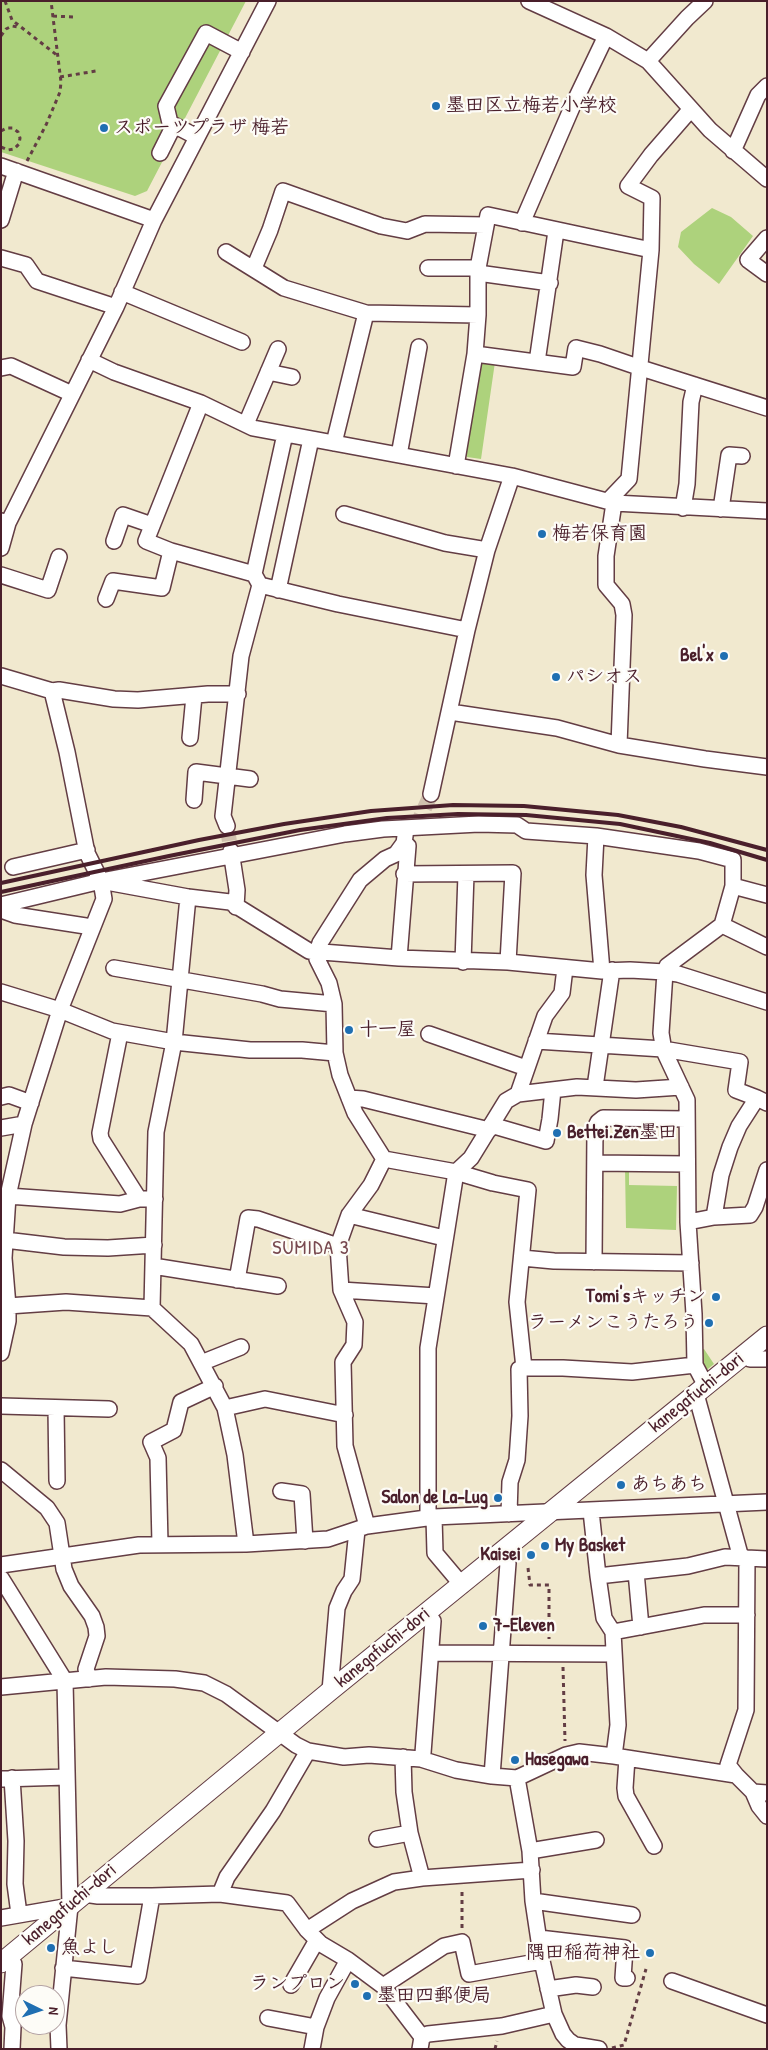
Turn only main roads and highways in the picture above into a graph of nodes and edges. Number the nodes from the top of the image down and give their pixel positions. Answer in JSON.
{"nodes":[{"id":1,"x":767,"y":1336,"type":"edge"},
{"id":2,"x":5,"y":1960,"type":"edge"}],
"edges":[{"from":1,"to":2,"type":"main road","name":"kanegafuchi-dori"}]}
